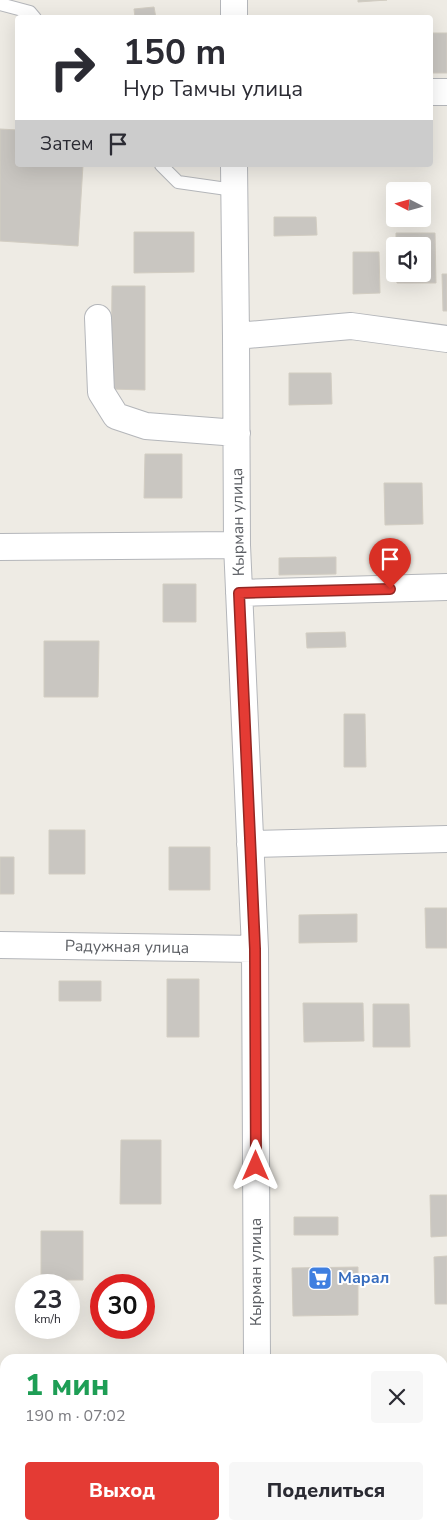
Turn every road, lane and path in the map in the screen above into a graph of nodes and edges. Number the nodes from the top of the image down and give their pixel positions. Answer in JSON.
{"nodes":[{"id":1,"x":234,"y":0,"type":"edge"},
{"id":2,"x":0,"y":4,"type":"edge"},
{"id":3,"x":32,"y":15,"type":"edge"},
{"id":4,"x":234,"y":15,"type":"edge"},
{"id":5,"x":433,"y":92,"type":"edge"},
{"id":6,"x":447,"y":92,"type":"edge"},
{"id":7,"x":163,"y":167,"type":"edge"},
{"id":8,"x":234,"y":177,"type":"edge"},
{"id":9,"x":98,"y":318,"type":"dead end"},
{"id":10,"x":236,"y":336,"type":"junction"},
{"id":11,"x":447,"y":339,"type":"edge"},
{"id":12,"x":237,"y":433,"type":"junction"},
{"id":13,"x":236,"y":545,"type":"junction"},
{"id":14,"x":0,"y":547,"type":"edge"},
{"id":15,"x":447,"y":587,"type":"edge"},
{"id":16,"x":239,"y":593,"type":"junction"},
{"id":17,"x":447,"y":839,"type":"edge"},
{"id":18,"x":250,"y":844,"type":"junction"},
{"id":19,"x":0,"y":945,"type":"edge"},
{"id":20,"x":255,"y":949,"type":"junction"},
{"id":21,"x":256,"y":1354,"type":"edge"}],
"edges":[{"from":1,"to":4,"type":"street"},
{"from":2,"to":3,"type":"lane"},
{"from":5,"to":6,"type":"street"},
{"from":7,"to":8,"type":"lane"},
{"from":8,"to":10,"type":"street","name":"Кырман улица"},
{"from":9,"to":12,"type":"street"},
{"from":10,"to":11,"type":"street"},
{"from":10,"to":12,"type":"street","name":"Кырман улица"},
{"from":12,"to":13,"type":"street","name":"Кырман улица"},
{"from":13,"to":14,"type":"street"},
{"from":13,"to":16,"type":"street","name":"Кырман улица"},
{"from":15,"to":16,"type":"street"},
{"from":16,"to":18,"type":"street","name":"Кырман улица"},
{"from":17,"to":18,"type":"street"},
{"from":18,"to":20,"type":"street","name":"Кырман улица"},
{"from":19,"to":20,"type":"street","name":"Радужная улица"},
{"from":20,"to":21,"type":"street","name":"Кырман улица"}]}
